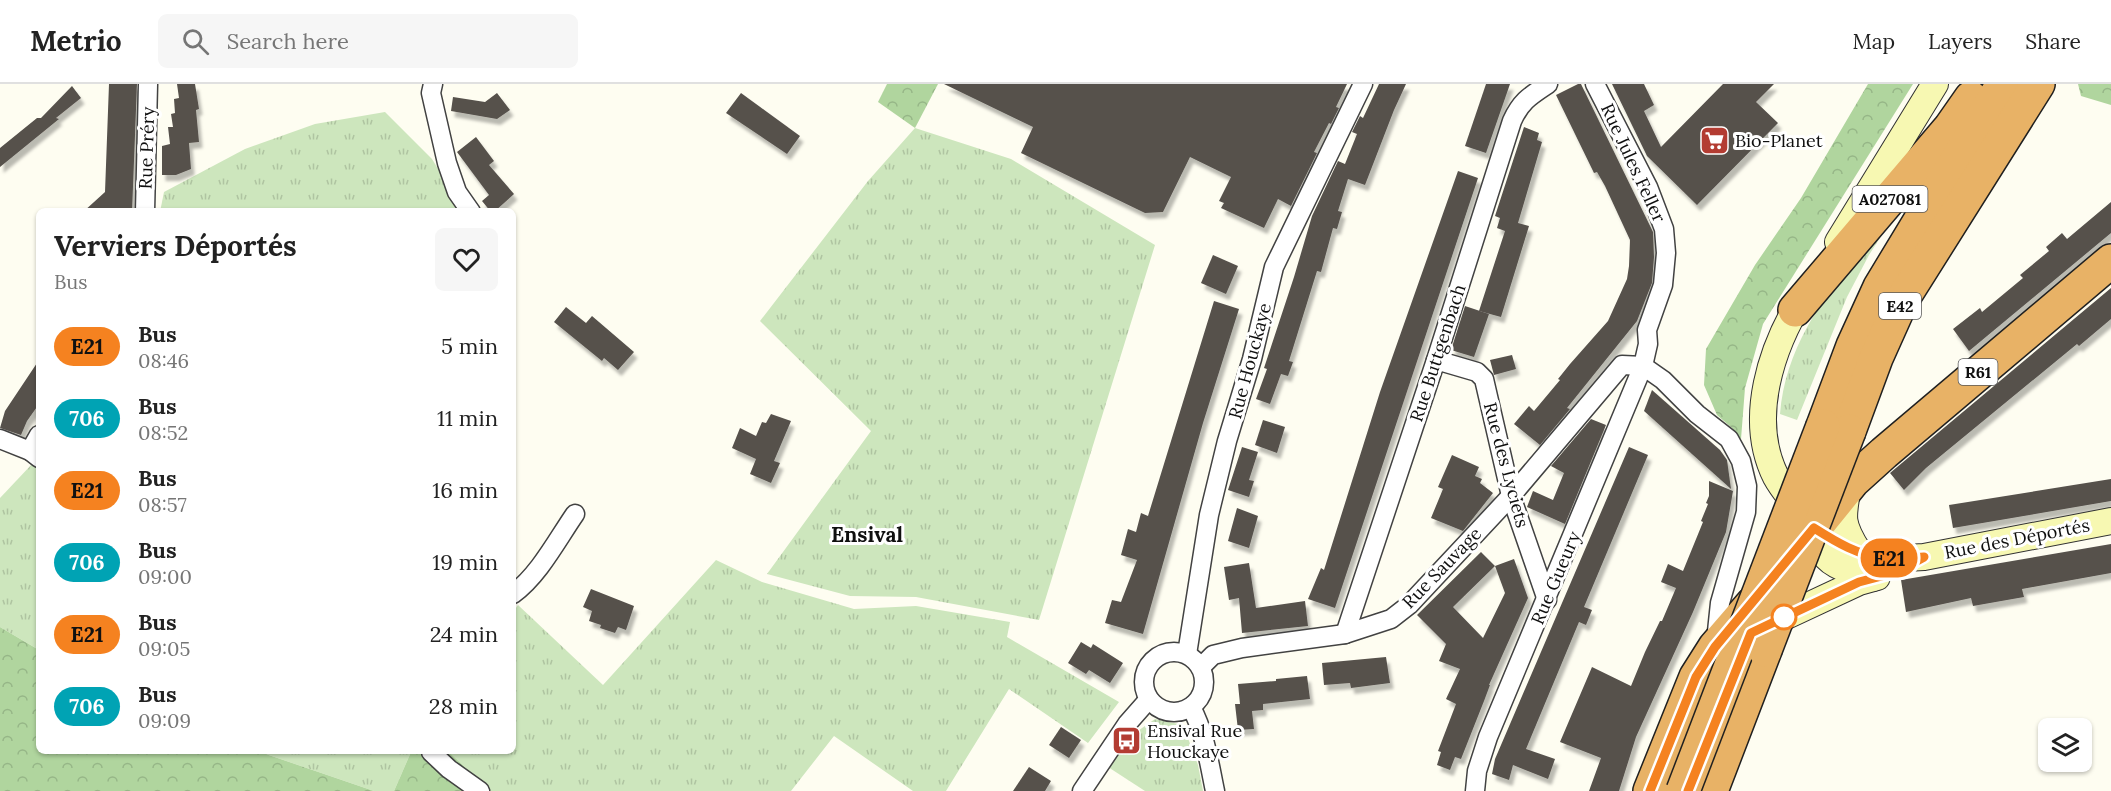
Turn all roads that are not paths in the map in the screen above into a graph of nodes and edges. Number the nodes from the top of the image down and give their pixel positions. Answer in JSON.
{"nodes":[{"id":1,"x":148,"y":84,"type":"edge"},
{"id":2,"x":433,"y":84,"type":"edge"},
{"id":3,"x":1363,"y":84,"type":"edge"},
{"id":4,"x":1548,"y":84,"type":"edge"},
{"id":5,"x":1595,"y":84,"type":"edge"},
{"id":6,"x":1935,"y":84,"type":"edge"},
{"id":7,"x":1980,"y":84,"type":"edge"},
{"id":8,"x":2003,"y":84,"type":"edge"},
{"id":9,"x":2038,"y":84,"type":"edge"},
{"id":10,"x":145,"y":208,"type":"edge"},
{"id":11,"x":468,"y":208,"type":"edge"},
{"id":12,"x":2111,"y":261,"type":"edge"},
{"id":13,"x":1795,"y":310,"type":"junction"},
{"id":14,"x":1647,"y":330,"type":"junction"},
{"id":15,"x":1436,"y":360,"type":"junction"},
{"id":16,"x":1622,"y":365,"type":"junction"},
{"id":17,"x":1643,"y":366,"type":"junction"},
{"id":18,"x":1836,"y":428,"type":"junction"},
{"id":19,"x":6,"y":441,"type":"edge"},
{"id":20,"x":34,"y":454,"type":"edge"},
{"id":21,"x":1848,"y":487,"type":"junction"},
{"id":22,"x":1511,"y":496,"type":"junction"},
{"id":23,"x":575,"y":514,"type":"dead end"},
{"id":24,"x":2111,"y":521,"type":"edge"},
{"id":25,"x":1814,"y":528,"type":"junction"},
{"id":26,"x":1858,"y":550,"type":"junction"},
{"id":27,"x":1924,"y":557,"type":"junction"},
{"id":28,"x":1873,"y":578,"type":"junction"},
{"id":29,"x":516,"y":592,"type":"edge"},
{"id":30,"x":1547,"y":600,"type":"junction"},
{"id":31,"x":1751,"y":633,"type":"junction"},
{"id":32,"x":1345,"y":634,"type":"junction"},
{"id":33,"x":1715,"y":647,"type":"junction"},
{"id":34,"x":1187,"y":654,"type":"junction"},
{"id":35,"x":1201,"y":667,"type":"junction"},
{"id":36,"x":1149,"y":699,"type":"junction"},
{"id":37,"x":1191,"y":707,"type":"junction"},
{"id":38,"x":1741,"y":716,"type":"junction"},
{"id":39,"x":433,"y":754,"type":"edge"},
{"id":40,"x":480,"y":791,"type":"edge"},
{"id":41,"x":1082,"y":791,"type":"edge"},
{"id":42,"x":1215,"y":791,"type":"edge"},
{"id":43,"x":1475,"y":791,"type":"edge"},
{"id":44,"x":1650,"y":791,"type":"edge"},
{"id":45,"x":1683,"y":791,"type":"edge"},
{"id":46,"x":1688,"y":791,"type":"edge"},
{"id":47,"x":1711,"y":791,"type":"edge"},
{"id":48,"x":1722,"y":791,"type":"edge"}],
"edges":[{"from":1,"to":10,"type":"street","name":"Rue Préry"},
{"from":2,"to":11,"type":"street"},
{"from":3,"to":34,"type":"street","name":"Rue Houckaye"},
{"from":4,"to":15,"type":"street","name":"Rue Buttgenbach"},
{"from":5,"to":14,"type":"street","name":"Rue Jules Feller"},
{"from":6,"to":13,"type":"street"},
{"from":7,"to":13,"type":"highway","number":"A027081"},
{"from":8,"to":18,"type":"highway","number":"E42"},
{"from":9,"to":18,"type":"highway","number":"E42"},
{"from":12,"to":21,"type":"highway","number":"R61"},
{"from":13,"to":25,"type":"street"},
{"from":14,"to":16,"type":"street","name":"Rue Sauvage"},
{"from":14,"to":17,"type":"street","name":"Rue Jules Feller"},
{"from":15,"to":22,"type":"street","name":"Rue des Lyciets"},
{"from":15,"to":32,"type":"street","name":"Rue Buttgenbach"},
{"from":16,"to":17,"type":"street"},
{"from":16,"to":22,"type":"street","name":"Rue Sauvage"},
{"from":17,"to":30,"type":"street","name":"Rue Gueury"},
{"from":17,"to":33,"type":"street"},
{"from":18,"to":38,"type":"highway","number":"E42","bridge":true},
{"from":18,"to":45,"type":"highway","number":"E42","bridge":true},
{"from":19,"to":20,"type":"street"},
{"from":21,"to":25,"type":"highway","number":"R61"},
{"from":21,"to":26,"type":"street"},
{"from":22,"to":30,"type":"street","name":"Rue des Lyciets"},
{"from":22,"to":32,"type":"street","name":"Rue Sauvage"},
{"from":23,"to":29,"type":"street"},
{"from":24,"to":27,"type":"street","name":"Rue des Déportés"},
{"from":25,"to":26,"type":"street","name":"Rue des Déportés"},
{"from":25,"to":28,"type":"street"},
{"from":25,"to":31,"type":"highway","number":"R61"},
{"from":25,"to":33,"type":"highway","number":"R61"},
{"from":26,"to":27,"type":"street","name":"Rue des Déportés"},
{"from":27,"to":28,"type":"street","name":"Rue des Déportés"},
{"from":28,"to":31,"type":"street","name":"Rue des Déportés"},
{"from":30,"to":43,"type":"street","name":"Rue Gueury"},
{"from":31,"to":46,"type":"highway","number":"R61"},
{"from":32,"to":35,"type":"street","name":"Rue Sauvage"},
{"from":33,"to":44,"type":"highway","number":"R61"},
{"from":34,"to":35,"type":"street"},
{"from":34,"to":36,"type":"street"},
{"from":35,"to":37,"type":"street"},
{"from":36,"to":37,"type":"street"},
{"from":36,"to":41,"type":"street"},
{"from":37,"to":42,"type":"street"},
{"from":38,"to":47,"type":"highway","number":"E42"},
{"from":38,"to":48,"type":"highway"},
{"from":39,"to":40,"type":"street"}]}
